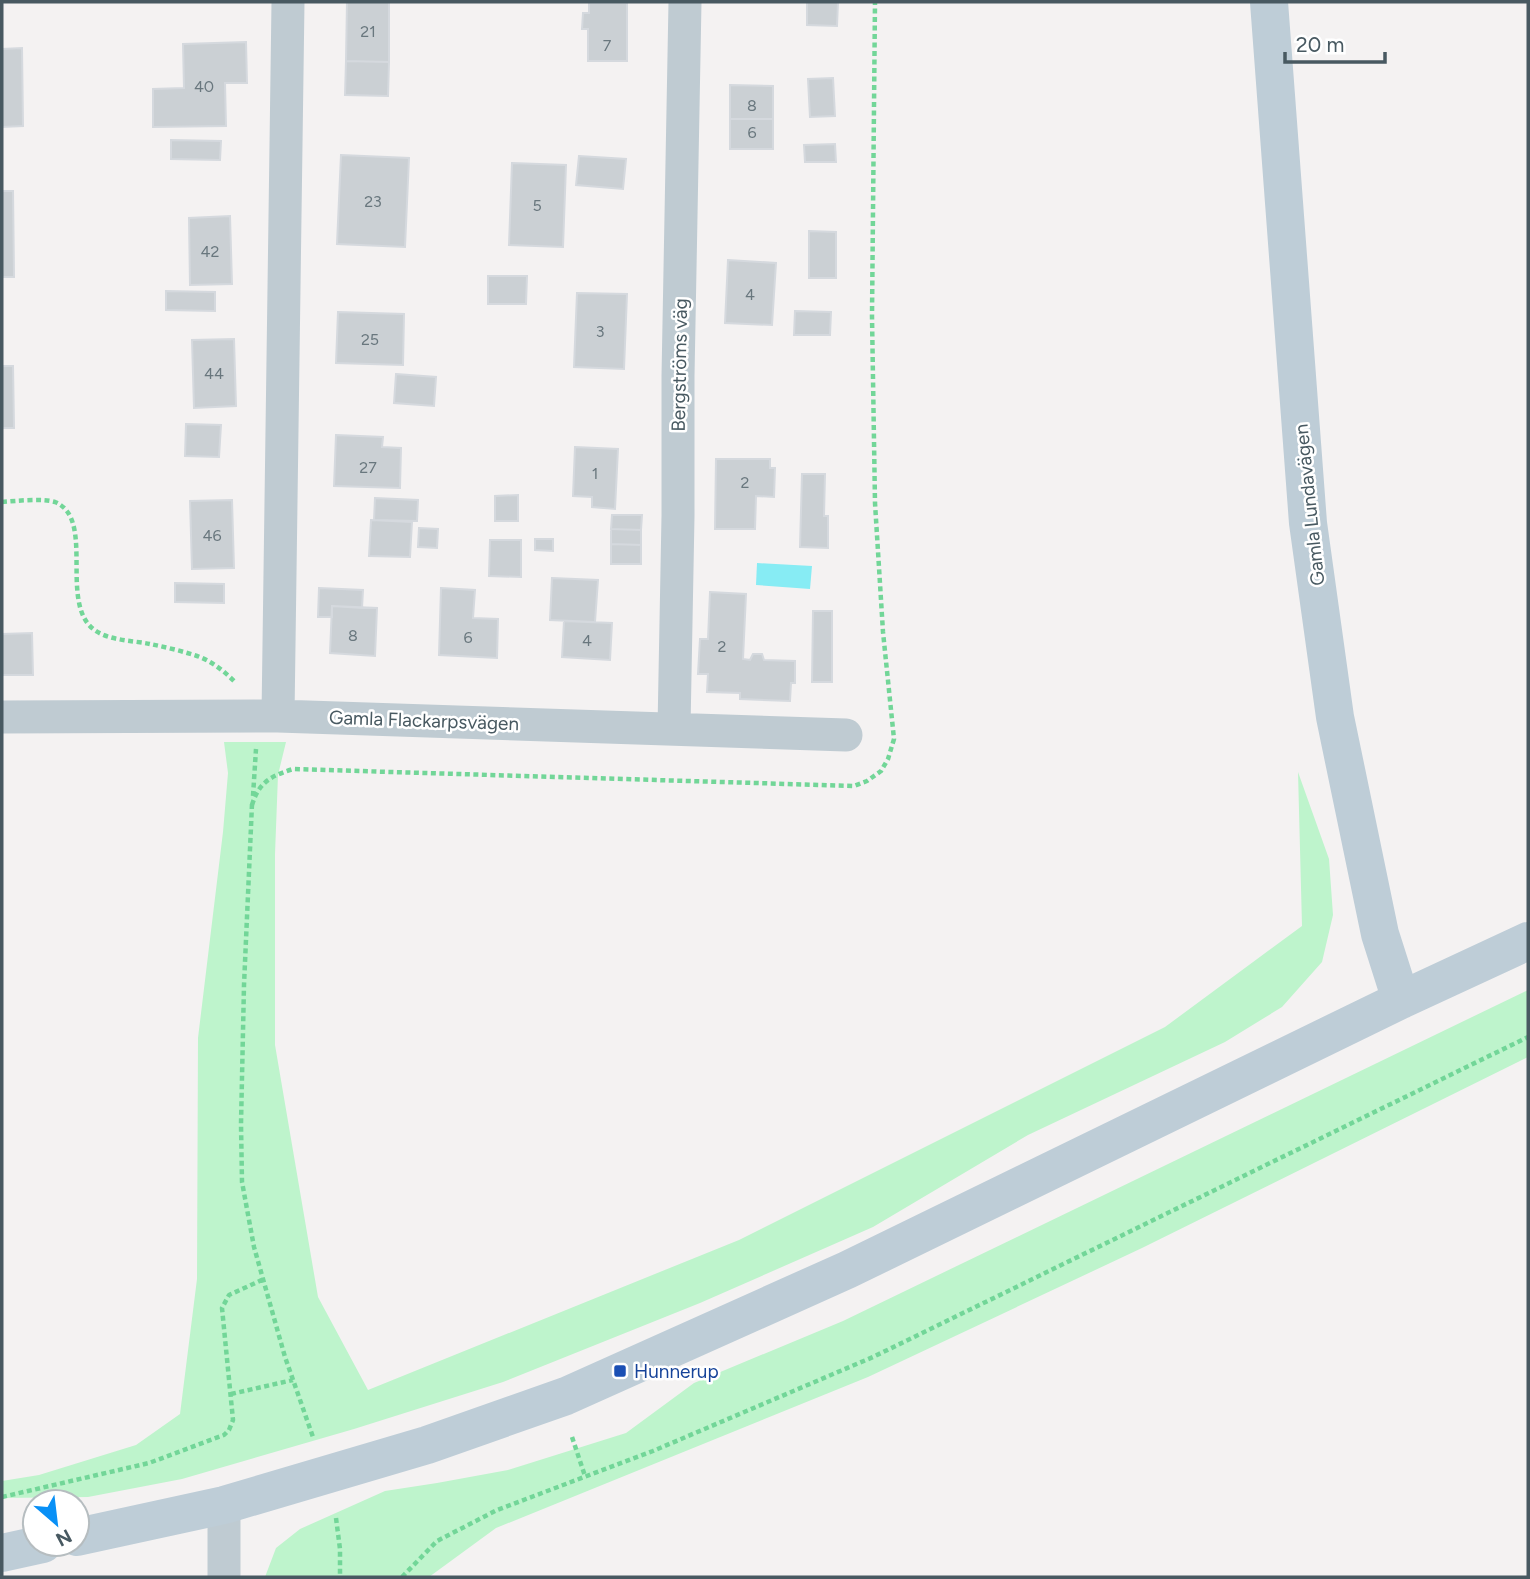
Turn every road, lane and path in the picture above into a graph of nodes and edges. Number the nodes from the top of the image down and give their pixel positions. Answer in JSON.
{"nodes":[{"id":1,"x":288,"y":2,"type":"edge"},
{"id":2,"x":685,"y":2,"type":"edge"},
{"id":3,"x":875,"y":2,"type":"edge"},
{"id":4,"x":1269,"y":2,"type":"edge"},
{"id":5,"x":2,"y":502,"type":"edge"},
{"id":6,"x":261,"y":716,"type":"junction"},
{"id":7,"x":2,"y":718,"type":"edge"},
{"id":8,"x":674,"y":729,"type":"junction"},
{"id":9,"x":846,"y":735,"type":"dead end"},
{"id":10,"x":252,"y":805,"type":"junction"},
{"id":11,"x":1528,"y":941,"type":"edge"},
{"id":12,"x":1401,"y":1000,"type":"junction"},
{"id":13,"x":1528,"y":1037,"type":"edge"},
{"id":14,"x":264,"y":1279,"type":"junction"},
{"id":15,"x":293,"y":1380,"type":"junction"},
{"id":16,"x":231,"y":1394,"type":"junction"},
{"id":17,"x":313,"y":1437,"type":"dead end"},
{"id":18,"x":572,"y":1437,"type":"dead end"},
{"id":19,"x":585,"y":1476,"type":"junction"},
{"id":20,"x":2,"y":1497,"type":"edge"},
{"id":21,"x":224,"y":1505,"type":"junction"},
{"id":22,"x":336,"y":1518,"type":"dead end"},
{"id":23,"x":91,"y":1534,"type":"edge"},
{"id":24,"x":21,"y":1549,"type":"edge"},
{"id":25,"x":2,"y":1553,"type":"edge"},
{"id":26,"x":224,"y":1577,"type":"edge"},
{"id":27,"x":340,"y":1577,"type":"edge"},
{"id":28,"x":402,"y":1577,"type":"edge"}],
"edges":[{"from":1,"to":6,"type":"street"},
{"from":2,"to":8,"type":"street","name":"Bergströms väg"},
{"from":3,"to":10,"type":"path"},
{"from":4,"to":12,"type":"main road","name":"Gamla Lundavägen"},
{"from":5,"to":6,"type":"path"},
{"from":6,"to":7,"type":"street","name":"Gamla Flackarpsvägen"},
{"from":6,"to":8,"type":"street","name":"Gamla Flackarpsvägen"},
{"from":6,"to":10,"type":"path"},
{"from":8,"to":9,"type":"street","name":"Gamla Flackarpsvägen"},
{"from":10,"to":14,"type":"path"},
{"from":11,"to":12,"type":"main road"},
{"from":12,"to":21,"type":"main road"},
{"from":13,"to":19,"type":"path"},
{"from":14,"to":15,"type":"path"},
{"from":14,"to":16,"type":"path"},
{"from":15,"to":16,"type":"path"},
{"from":15,"to":17,"type":"path"},
{"from":16,"to":20,"type":"path"},
{"from":18,"to":19,"type":"path"},
{"from":19,"to":28,"type":"path"},
{"from":21,"to":23,"type":"main road"},
{"from":21,"to":26,"type":"street"},
{"from":22,"to":27,"type":"path"},
{"from":24,"to":25,"type":"main road"}]}
